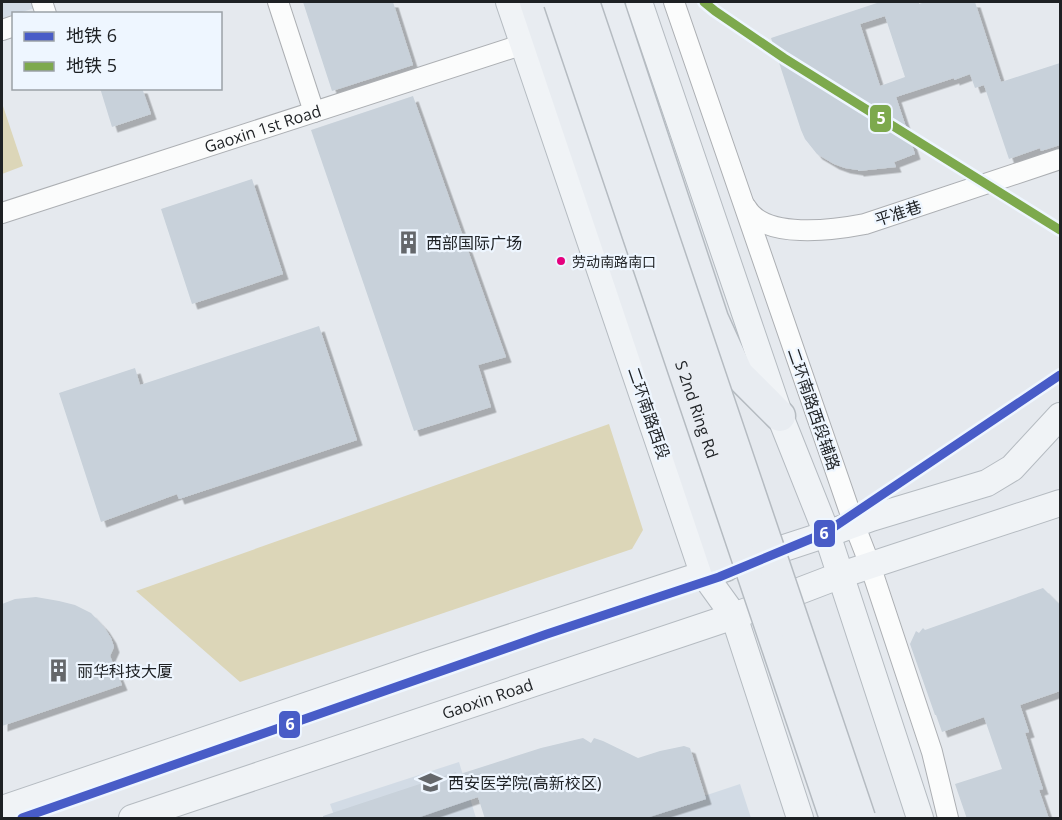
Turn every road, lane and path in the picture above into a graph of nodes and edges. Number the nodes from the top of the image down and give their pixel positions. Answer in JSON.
{"nodes":[{"id":1,"x":278,"y":2,"type":"edge"},
{"id":2,"x":509,"y":2,"type":"edge"},
{"id":3,"x":535,"y":2,"type":"edge"},
{"id":4,"x":559,"y":2,"type":"edge"},
{"id":5,"x":584,"y":2,"type":"edge"},
{"id":6,"x":639,"y":2,"type":"edge"},
{"id":7,"x":674,"y":2,"type":"edge"},
{"id":8,"x":612,"y":15,"type":"edge"},
{"id":9,"x":524,"y":44,"type":"junction"},
{"id":10,"x":314,"y":112,"type":"junction"},
{"id":11,"x":1060,"y":159,"type":"edge"},
{"id":12,"x":742,"y":199,"type":"junction"},
{"id":13,"x":2,"y":213,"type":"edge"},
{"id":14,"x":780,"y":416,"type":"junction"},
{"id":15,"x":1060,"y":416,"type":"edge"},
{"id":16,"x":1060,"y":503,"type":"edge"},
{"id":17,"x":854,"y":524,"type":"junction"},
{"id":18,"x":827,"y":534,"type":"junction"},
{"id":19,"x":870,"y":566,"type":"junction"},
{"id":20,"x":714,"y":570,"type":"junction"},
{"id":21,"x":841,"y":575,"type":"junction"},
{"id":22,"x":734,"y":616,"type":"junction"},
{"id":23,"x":2,"y":809,"type":"edge"},
{"id":24,"x":132,"y":819,"type":"edge"},
{"id":25,"x":800,"y":819,"type":"edge"},
{"id":26,"x":835,"y":819,"type":"edge"},
{"id":27,"x":860,"y":819,"type":"edge"},
{"id":28,"x":920,"y":819,"type":"edge"},
{"id":29,"x":948,"y":819,"type":"edge"}],
"edges":[{"from":1,"to":10,"type":"street"},
{"from":2,"to":9,"type":"main road","name":"二环南路西段"},
{"from":3,"to":20,"type":"highway"},
{"from":4,"to":26,"type":"highway","name":"S 2nd Ring Rd","bridge":true},
{"from":5,"to":27,"type":"highway","name":"S 2nd Ring Rd","bridge":true},
{"from":6,"to":14,"type":"main road"},
{"from":7,"to":12,"type":"street","name":"二环南路西段辅路"},
{"from":8,"to":14,"type":"highway"},
{"from":9,"to":10,"type":"street","name":"Gaoxin 1st Road"},
{"from":9,"to":20,"type":"main road","name":"二环南路西段"},
{"from":10,"to":13,"type":"street","name":"Gaoxin 1st Road"},
{"from":11,"to":12,"type":"street","name":"平准巷"},
{"from":12,"to":17,"type":"street","name":"二环南路西段辅路"},
{"from":14,"to":18,"type":"main road"},
{"from":15,"to":17,"type":"main road"},
{"from":16,"to":19,"type":"main road","name":"Gaoxin Road"},
{"from":17,"to":18,"type":"main road"},
{"from":17,"to":19,"type":"street","name":"二环南路西段辅路"},
{"from":18,"to":20,"type":"main road"},
{"from":18,"to":21,"type":"main road"},
{"from":19,"to":21,"type":"main road","name":"Gaoxin Road"},
{"from":19,"to":29,"type":"street","name":"二环南路西段辅路"},
{"from":20,"to":22,"type":"main road","name":"二环南路西段"},
{"from":20,"to":23,"type":"main road"},
{"from":21,"to":22,"type":"main road","name":"Gaoxin Road"},
{"from":21,"to":28,"type":"main road"},
{"from":22,"to":24,"type":"main road","name":"Gaoxin Road"},
{"from":22,"to":25,"type":"main road","name":"二环南路西段"}]}
